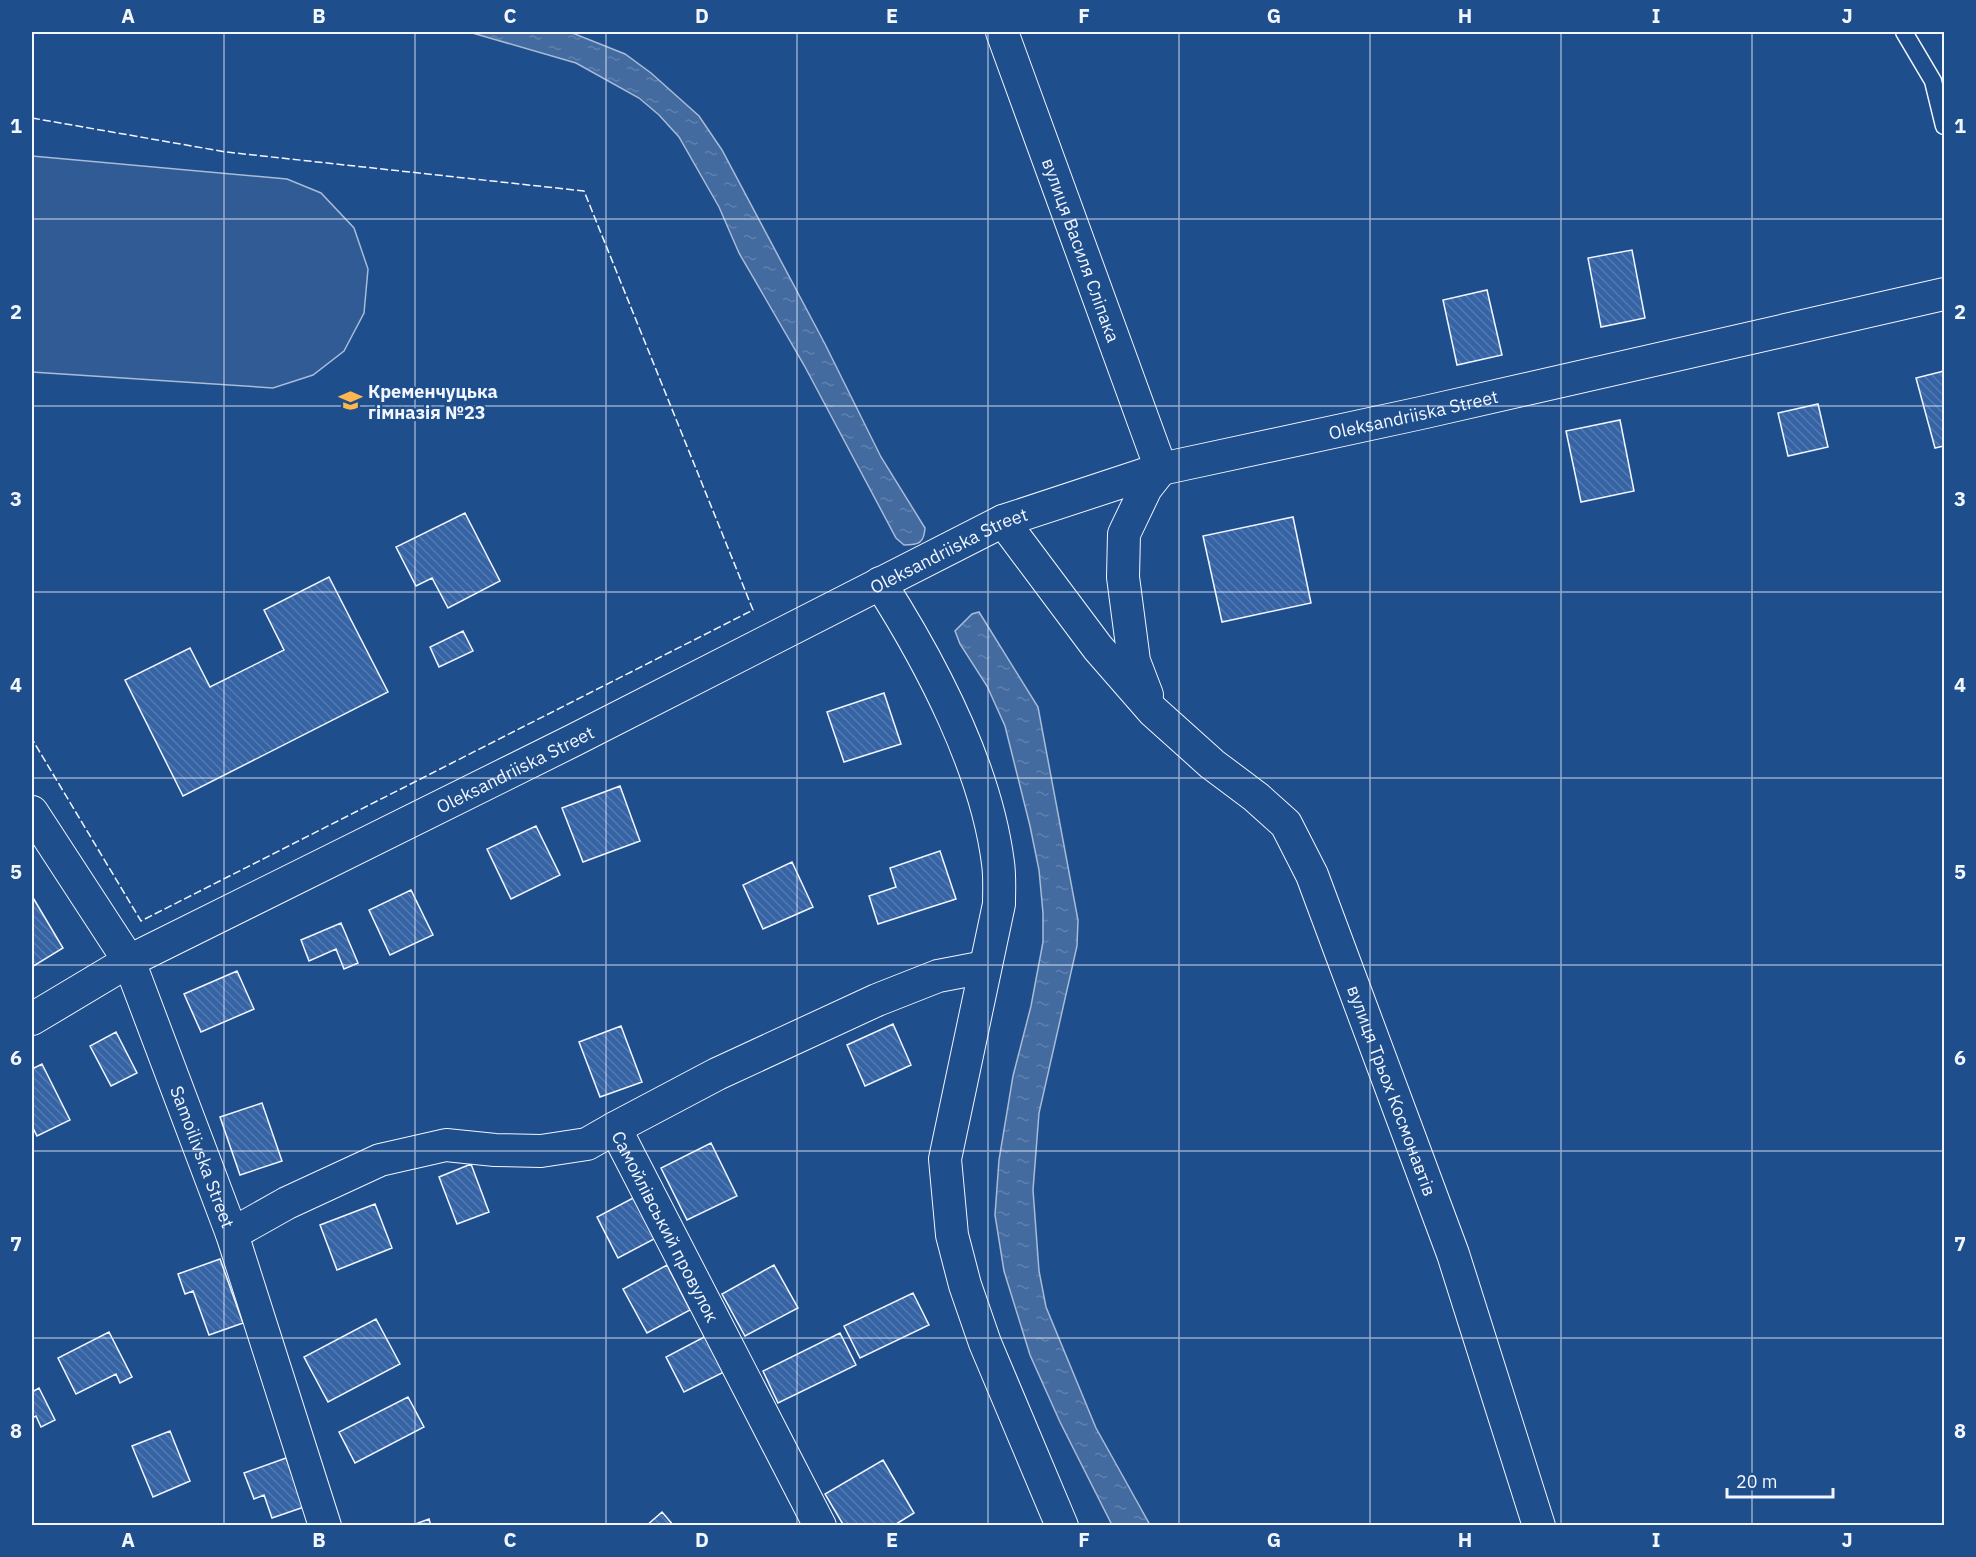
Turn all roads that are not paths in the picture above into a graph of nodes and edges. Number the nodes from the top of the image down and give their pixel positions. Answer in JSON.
{"nodes":[{"id":1,"x":1002,"y":32,"type":"edge"},
{"id":2,"x":1904,"y":32,"type":"edge"},
{"id":3,"x":1944,"y":126,"type":"edge"},
{"id":4,"x":1944,"y":294,"type":"edge"},
{"id":5,"x":1161,"y":469,"type":"junction"},
{"id":6,"x":1003,"y":521,"type":"junction"},
{"id":7,"x":879,"y":583,"type":"junction"},
{"id":8,"x":1153,"y":711,"type":"junction"},
{"id":9,"x":32,"y":812,"type":"edge"},
{"id":10,"x":129,"y":961,"type":"junction"},
{"id":11,"x":985,"y":967,"type":"junction"},
{"id":12,"x":32,"y":1019,"type":"edge"},
{"id":13,"x":615,"y":1128,"type":"junction"},
{"id":14,"x":232,"y":1234,"type":"junction"},
{"id":15,"x":325,"y":1526,"type":"edge"},
{"id":16,"x":820,"y":1526,"type":"edge"},
{"id":17,"x":1062,"y":1526,"type":"edge"},
{"id":18,"x":1539,"y":1526,"type":"edge"}],
"edges":[{"from":1,"to":5,"type":"street","name":"вулиця Василя Сліпака"},
{"from":2,"to":3,"type":"lane"},
{"from":4,"to":5,"type":"street","name":"Oleksandriiska Street"},
{"from":5,"to":6,"type":"street","name":"Oleksandriiska Street"},
{"from":5,"to":8,"type":"street","name":"вулиця Трьох Космонавтів"},
{"from":6,"to":7,"type":"street","name":"Oleksandriiska Street"},
{"from":6,"to":8,"type":"street","name":"вулиця Трьох Космонавтів"},
{"from":7,"to":10,"type":"street","name":"Oleksandriiska Street"},
{"from":7,"to":11,"type":"street"},
{"from":8,"to":18,"type":"street","name":"вулиця Трьох Космонавтів"},
{"from":9,"to":10,"type":"street","name":"Samoilivska Street"},
{"from":10,"to":12,"type":"street","name":"Oleksandriiska Street"},
{"from":10,"to":14,"type":"street","name":"Samoilivska Street"},
{"from":11,"to":13,"type":"street"},
{"from":11,"to":17,"type":"street"},
{"from":13,"to":14,"type":"street","name":"Самойлівський провулок"},
{"from":13,"to":16,"type":"street","name":"Самойлівський провулок"},
{"from":14,"to":15,"type":"street","name":"Samoilivska Street"}]}
